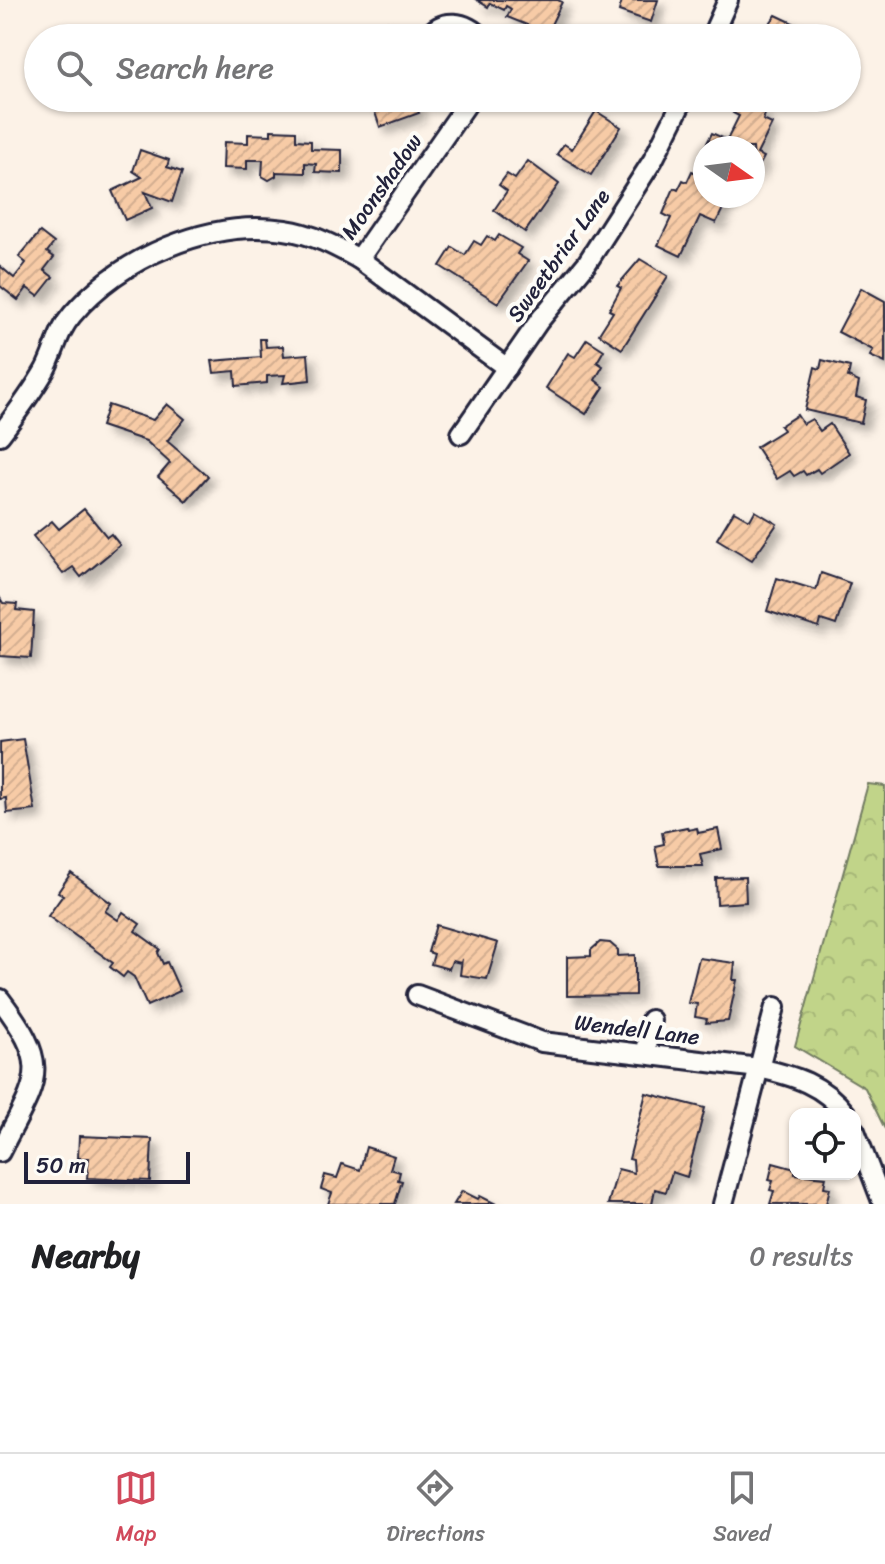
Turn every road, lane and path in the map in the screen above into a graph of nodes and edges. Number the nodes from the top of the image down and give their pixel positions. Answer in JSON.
{"nodes":[{"id":1,"x":728,"y":0,"type":"edge"},
{"id":2,"x":717,"y":24,"type":"edge"},
{"id":3,"x":457,"y":112,"type":"edge"},
{"id":4,"x":677,"y":112,"type":"edge"},
{"id":5,"x":359,"y":259,"type":"junction"},
{"id":6,"x":507,"y":368,"type":"junction"},
{"id":7,"x":461,"y":434,"type":"dead end"},
{"id":8,"x":0,"y":435,"type":"edge"},
{"id":9,"x":417,"y":995,"type":"dead end"},
{"id":10,"x":0,"y":999,"type":"edge"},
{"id":11,"x":775,"y":1007,"type":"dead end"},
{"id":12,"x":651,"y":1020,"type":"dead end"},
{"id":13,"x":646,"y":1054,"type":"junction"},
{"id":14,"x":759,"y":1068,"type":"junction"},
{"id":15,"x":840,"y":1108,"type":"edge"},
{"id":16,"x":861,"y":1147,"type":"edge"},
{"id":17,"x":0,"y":1152,"type":"edge"},
{"id":18,"x":723,"y":1204,"type":"edge"},
{"id":19,"x":883,"y":1204,"type":"edge"}],
"edges":[{"from":1,"to":2,"type":"street"},
{"from":3,"to":5,"type":"street","name":"Moonshadow"},
{"from":4,"to":6,"type":"street","name":"Sweetbriar Lane"},
{"from":5,"to":6,"type":"street","name":"Moonshadow"},
{"from":5,"to":8,"type":"street"},
{"from":6,"to":7,"type":"street","name":"Sweetbriar Lane"},
{"from":9,"to":13,"type":"street","name":"Wendell Lane"},
{"from":10,"to":17,"type":"street"},
{"from":11,"to":14,"type":"street"},
{"from":12,"to":13,"type":"street"},
{"from":13,"to":14,"type":"street","name":"Wendell Lane"},
{"from":14,"to":15,"type":"street","name":"Wendell Lane"},
{"from":14,"to":18,"type":"street"},
{"from":16,"to":19,"type":"street"}]}
